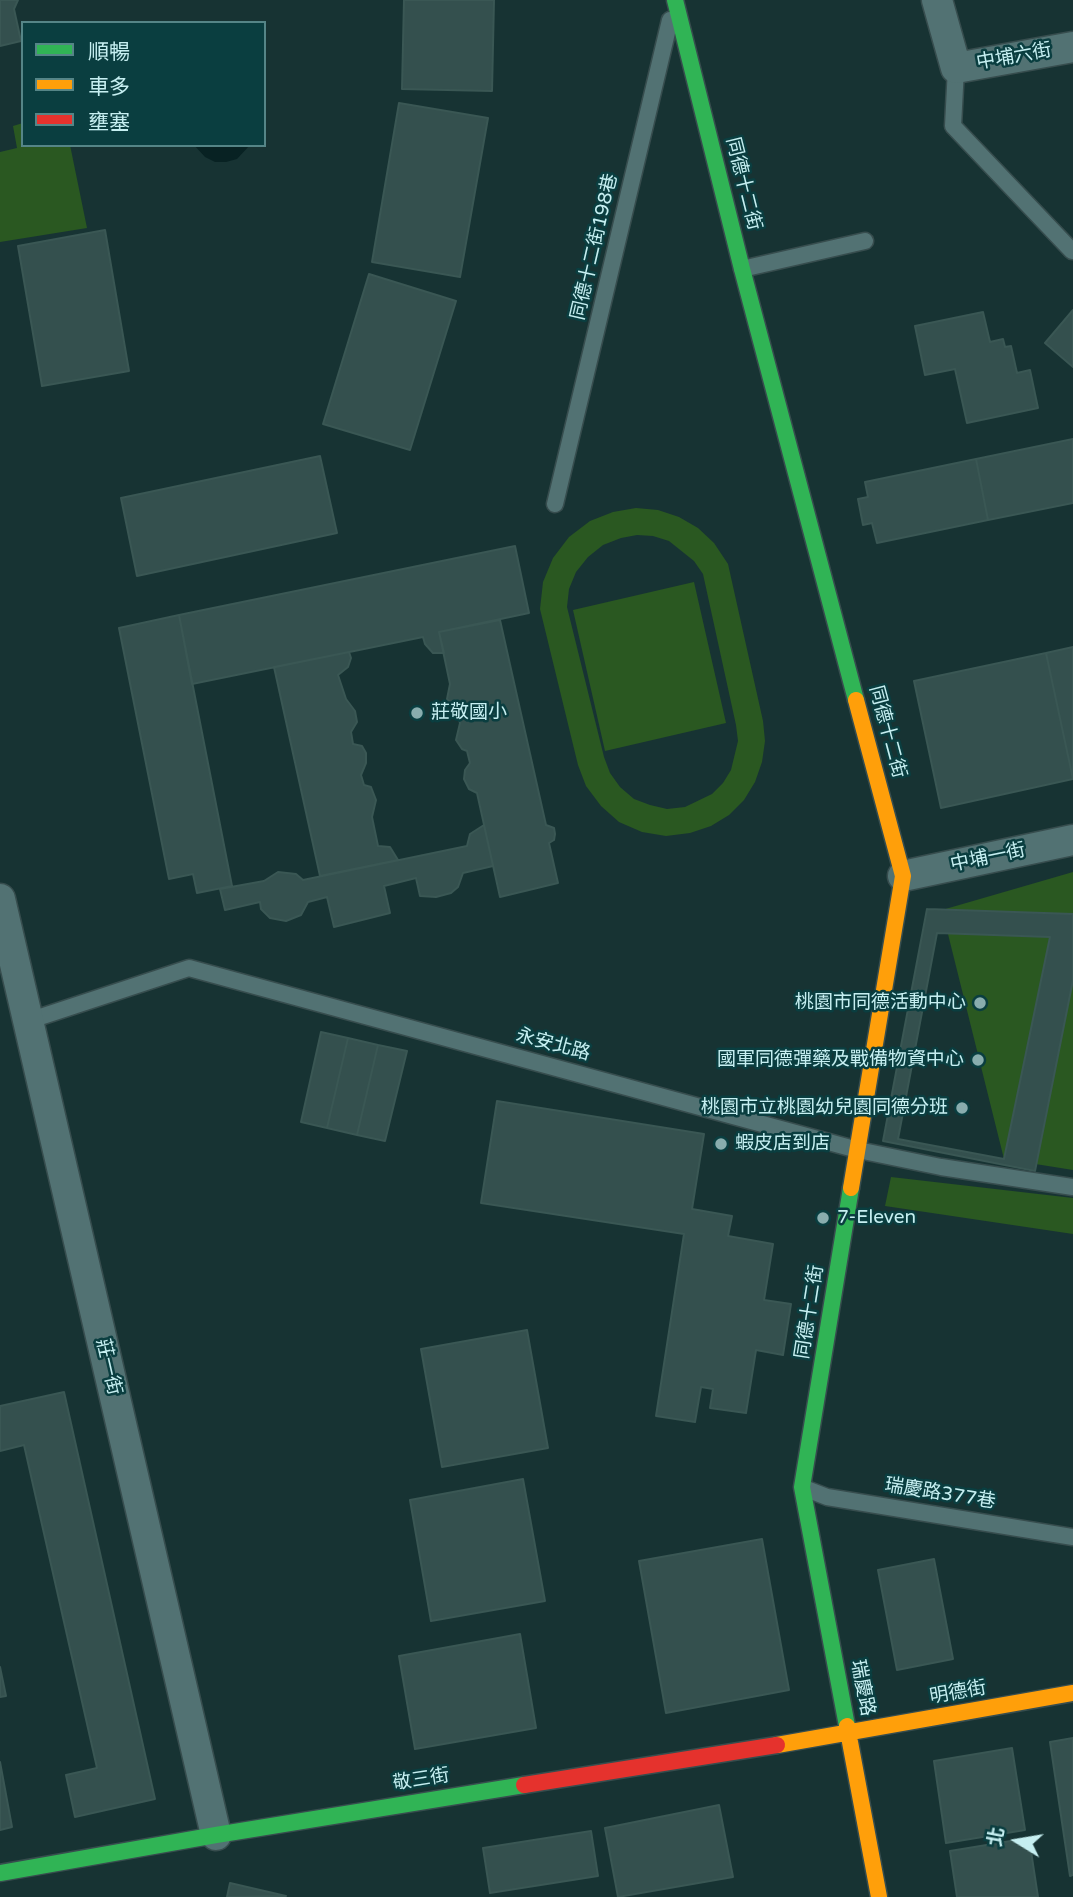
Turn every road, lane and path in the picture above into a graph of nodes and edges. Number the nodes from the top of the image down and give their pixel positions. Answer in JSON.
{"nodes":[{"id":1,"x":675,"y":0,"type":"edge"},
{"id":2,"x":937,"y":0,"type":"edge"},
{"id":3,"x":1073,"y":47,"type":"edge"},
{"id":4,"x":956,"y":68,"type":"junction"},
{"id":5,"x":865,"y":241,"type":"dead end"},
{"id":6,"x":1072,"y":251,"type":"edge"},
{"id":7,"x":742,"y":270,"type":"junction"},
{"id":8,"x":555,"y":504,"type":"dead end"},
{"id":9,"x":1073,"y":840,"type":"edge"},
{"id":10,"x":903,"y":876,"type":"junction"},
{"id":11,"x":0,"y":899,"type":"edge"},
{"id":12,"x":28,"y":1021,"type":"junction"},
{"id":13,"x":858,"y":1150,"type":"junction"},
{"id":14,"x":1073,"y":1187,"type":"edge"},
{"id":15,"x":802,"y":1487,"type":"junction"},
{"id":16,"x":1073,"y":1537,"type":"edge"},
{"id":17,"x":1073,"y":1693,"type":"edge"},
{"id":18,"x":849,"y":1733,"type":"junction"},
{"id":19,"x":216,"y":1835,"type":"junction"},
{"id":20,"x":0,"y":1873,"type":"edge"},
{"id":21,"x":879,"y":1897,"type":"edge"}],
"edges":[{"from":1,"to":7,"type":"street","name":"同德十二街"},
{"from":1,"to":8,"type":"lane","name":"同德十二街198巷"},
{"from":2,"to":4,"type":"street"},
{"from":3,"to":4,"type":"street","name":"中埔六街"},
{"from":4,"to":6,"type":"lane"},
{"from":5,"to":7,"type":"lane"},
{"from":7,"to":10,"type":"street","name":"同德十二街"},
{"from":9,"to":10,"type":"street","name":"中埔一街"},
{"from":10,"to":13,"type":"street","name":"同德十二街"},
{"from":11,"to":12,"type":"street","name":"莊一街"},
{"from":12,"to":13,"type":"lane","name":"永安北路"},
{"from":12,"to":19,"type":"street","name":"莊一街"},
{"from":13,"to":14,"type":"lane","name":"永安北路"},
{"from":13,"to":15,"type":"street","name":"同德十二街"},
{"from":15,"to":16,"type":"lane","name":"瑞慶路377巷"},
{"from":15,"to":18,"type":"street","name":"瑞慶路"},
{"from":17,"to":18,"type":"street","name":"明德街"},
{"from":18,"to":19,"type":"street","name":"敬三街"},
{"from":18,"to":21,"type":"street","name":"瑞慶路"},
{"from":19,"to":20,"type":"street","name":"敬三街"}]}
